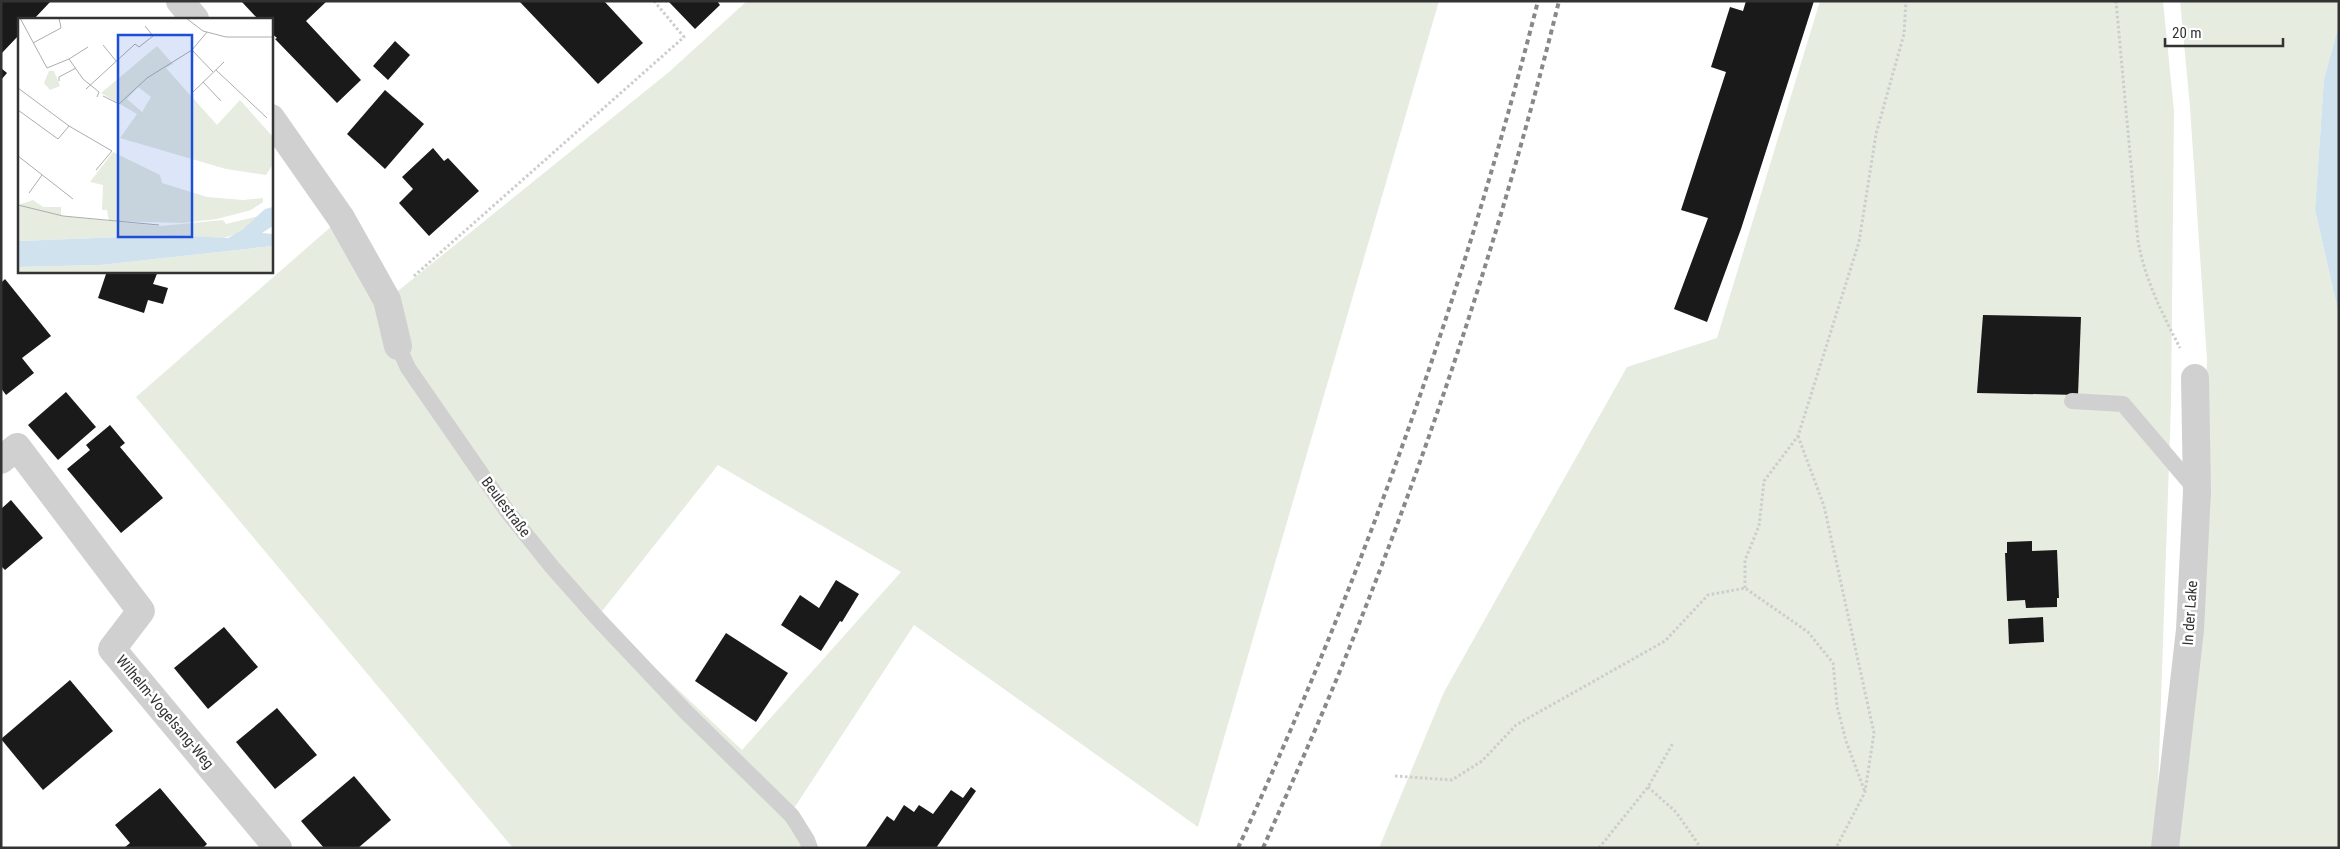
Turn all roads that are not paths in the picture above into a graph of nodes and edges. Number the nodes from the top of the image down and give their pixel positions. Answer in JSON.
{"nodes":[{"id":1,"x":180,"y":1,"type":"edge"},
{"id":2,"x":193,"y":18,"type":"edge"},
{"id":3,"x":272,"y":119,"type":"edge"},
{"id":4,"x":398,"y":346,"type":"joint"},
{"id":5,"x":2195,"y":378,"type":"road end"},
{"id":6,"x":2072,"y":401,"type":"dead end"},
{"id":7,"x":1,"y":460,"type":"edge"},
{"id":8,"x":2197,"y":491,"type":"junction"},
{"id":9,"x":278,"y":848,"type":"edge"},
{"id":10,"x":810,"y":848,"type":"edge"},
{"id":11,"x":2165,"y":848,"type":"edge"}],
"edges":[{"from":1,"to":2,"type":"street"},
{"from":3,"to":4,"type":"street","name":"Beulestraße"},
{"from":4,"to":10,"type":"lane","name":"Beulestraße"},
{"from":5,"to":8,"type":"street","name":"In der Lake"},
{"from":6,"to":8,"type":"lane"},
{"from":7,"to":9,"type":"street","name":"Wilhelm-Vogelsang-Weg"},
{"from":8,"to":11,"type":"street","name":"In der Lake"}]}
